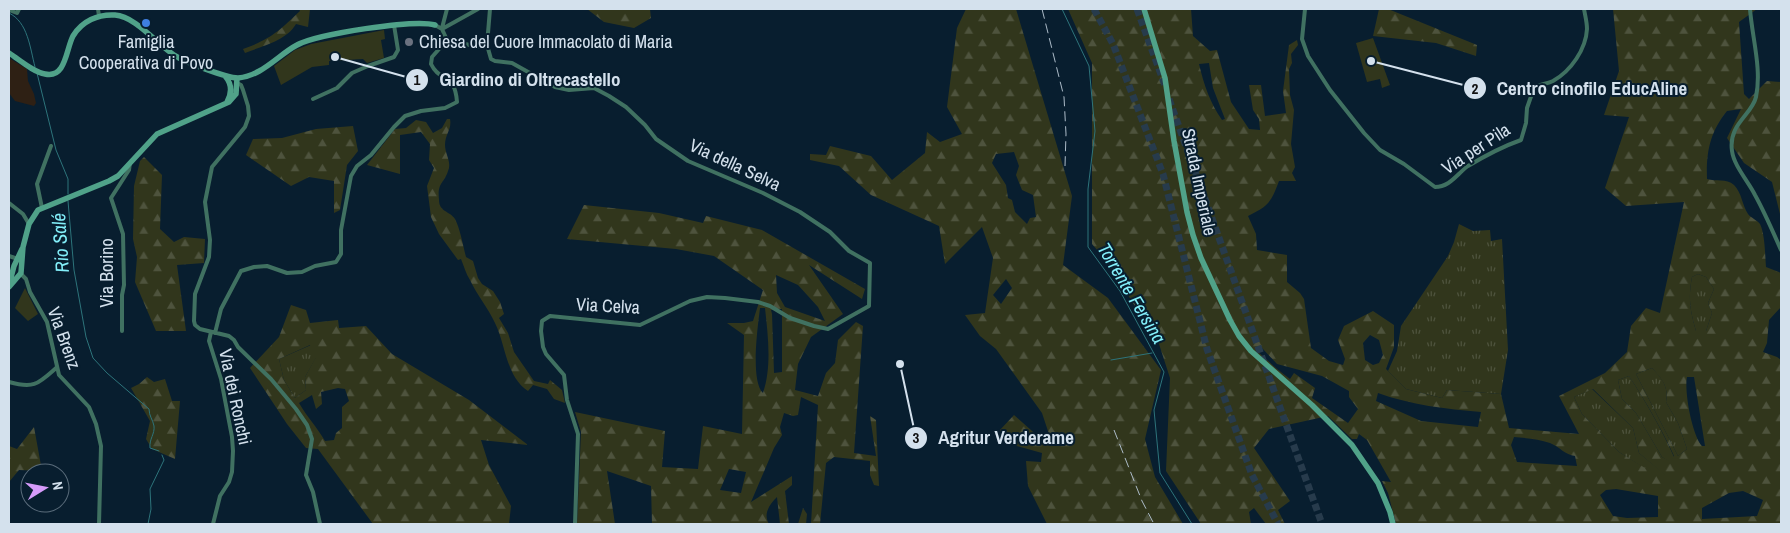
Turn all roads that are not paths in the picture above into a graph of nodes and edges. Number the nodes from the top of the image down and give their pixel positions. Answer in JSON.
{"nodes":[{"id":1,"x":19,"y":9,"type":"edge"},
{"id":2,"x":98,"y":9,"type":"edge"},
{"id":3,"x":447,"y":9,"type":"edge"},
{"id":4,"x":478,"y":9,"type":"edge"},
{"id":5,"x":490,"y":9,"type":"edge"},
{"id":6,"x":1144,"y":9,"type":"edge"},
{"id":7,"x":1305,"y":9,"type":"edge"},
{"id":8,"x":1584,"y":9,"type":"edge"},
{"id":9,"x":1750,"y":9,"type":"edge"},
{"id":10,"x":9,"y":10,"type":"edge"},
{"id":11,"x":99,"y":16,"type":"junction"},
{"id":12,"x":394,"y":25,"type":"junction"},
{"id":13,"x":435,"y":25,"type":"joint"},
{"id":14,"x":442,"y":30,"type":"junction"},
{"id":15,"x":447,"y":40,"type":"junction"},
{"id":16,"x":487,"y":46,"type":"junction"},
{"id":17,"x":9,"y":53,"type":"edge"},
{"id":18,"x":226,"y":76,"type":"junction"},
{"id":19,"x":238,"y":80,"type":"junction"},
{"id":20,"x":230,"y":82,"type":"junction"},
{"id":21,"x":313,"y":99,"type":"dead end"},
{"id":22,"x":224,"y":105,"type":"junction"},
{"id":23,"x":51,"y":146,"type":"dead end"},
{"id":24,"x":130,"y":162,"type":"junction"},
{"id":25,"x":9,"y":203,"type":"edge"},
{"id":26,"x":42,"y":208,"type":"junction"},
{"id":27,"x":29,"y":224,"type":"junction"},
{"id":28,"x":1781,"y":250,"type":"edge"},
{"id":29,"x":9,"y":256,"type":"edge"},
{"id":30,"x":20,"y":260,"type":"junction"},
{"id":31,"x":13,"y":270,"type":"junction"},
{"id":32,"x":20,"y":274,"type":"junction"},
{"id":33,"x":9,"y":287,"type":"edge"},
{"id":34,"x":869,"y":306,"type":"joint"},
{"id":35,"x":122,"y":331,"type":"dead end"},
{"id":36,"x":213,"y":332,"type":"junction"},
{"id":37,"x":56,"y":368,"type":"junction"},
{"id":38,"x":9,"y":382,"type":"edge"},
{"id":39,"x":99,"y":524,"type":"edge"},
{"id":40,"x":213,"y":524,"type":"edge"},
{"id":41,"x":320,"y":524,"type":"edge"},
{"id":42,"x":575,"y":524,"type":"edge"},
{"id":43,"x":1393,"y":524,"type":"edge"}],
"edges":[{"from":1,"to":10,"type":"street"},
{"from":2,"to":11,"type":"street"},
{"from":3,"to":14,"type":"street"},
{"from":4,"to":14,"type":"street"},
{"from":5,"to":16,"type":"street"},
{"from":6,"to":43,"type":"street","name":"Strada Imperiale"},
{"from":7,"to":8,"type":"street","name":"Via per Pila"},
{"from":9,"to":28,"type":"street"},
{"from":11,"to":17,"type":"street"},
{"from":11,"to":18,"type":"street"},
{"from":12,"to":13,"type":"street"},
{"from":12,"to":19,"type":"street"},
{"from":12,"to":21,"type":"street"},
{"from":13,"to":14,"type":"street"},
{"from":14,"to":15,"type":"street"},
{"from":15,"to":16,"type":"street"},
{"from":15,"to":36,"type":"street","name":"Via dei Ronchi"},
{"from":16,"to":34,"type":"street","name":"Via della Selva"},
{"from":18,"to":19,"type":"street"},
{"from":18,"to":20,"type":"street"},
{"from":19,"to":20,"type":"street"},
{"from":19,"to":22,"type":"street"},
{"from":19,"to":36,"type":"street"},
{"from":20,"to":22,"type":"street"},
{"from":22,"to":24,"type":"street","name":"Via Borino"},
{"from":23,"to":26,"type":"street"},
{"from":24,"to":26,"type":"street","name":"Via Borino"},
{"from":24,"to":35,"type":"street","name":"Via Borino"},
{"from":25,"to":27,"type":"street"},
{"from":26,"to":27,"type":"street","name":"Via Borino"},
{"from":27,"to":30,"type":"street","name":"Via Borino"},
{"from":29,"to":30,"type":"street"},
{"from":30,"to":31,"type":"street","name":"Via Borino"},
{"from":30,"to":32,"type":"street","name":"Via Borino"},
{"from":31,"to":32,"type":"street"},
{"from":31,"to":33,"type":"street","name":"Via Borino"},
{"from":32,"to":33,"type":"street","name":"Via Borino"},
{"from":32,"to":37,"type":"street","name":"Via Brenz"},
{"from":34,"to":42,"type":"street","name":"Via Celva"},
{"from":36,"to":40,"type":"street","name":"Via dei Ronchi"},
{"from":36,"to":41,"type":"street"},
{"from":37,"to":38,"type":"street"},
{"from":37,"to":39,"type":"street","name":"Via Brenz"}]}
